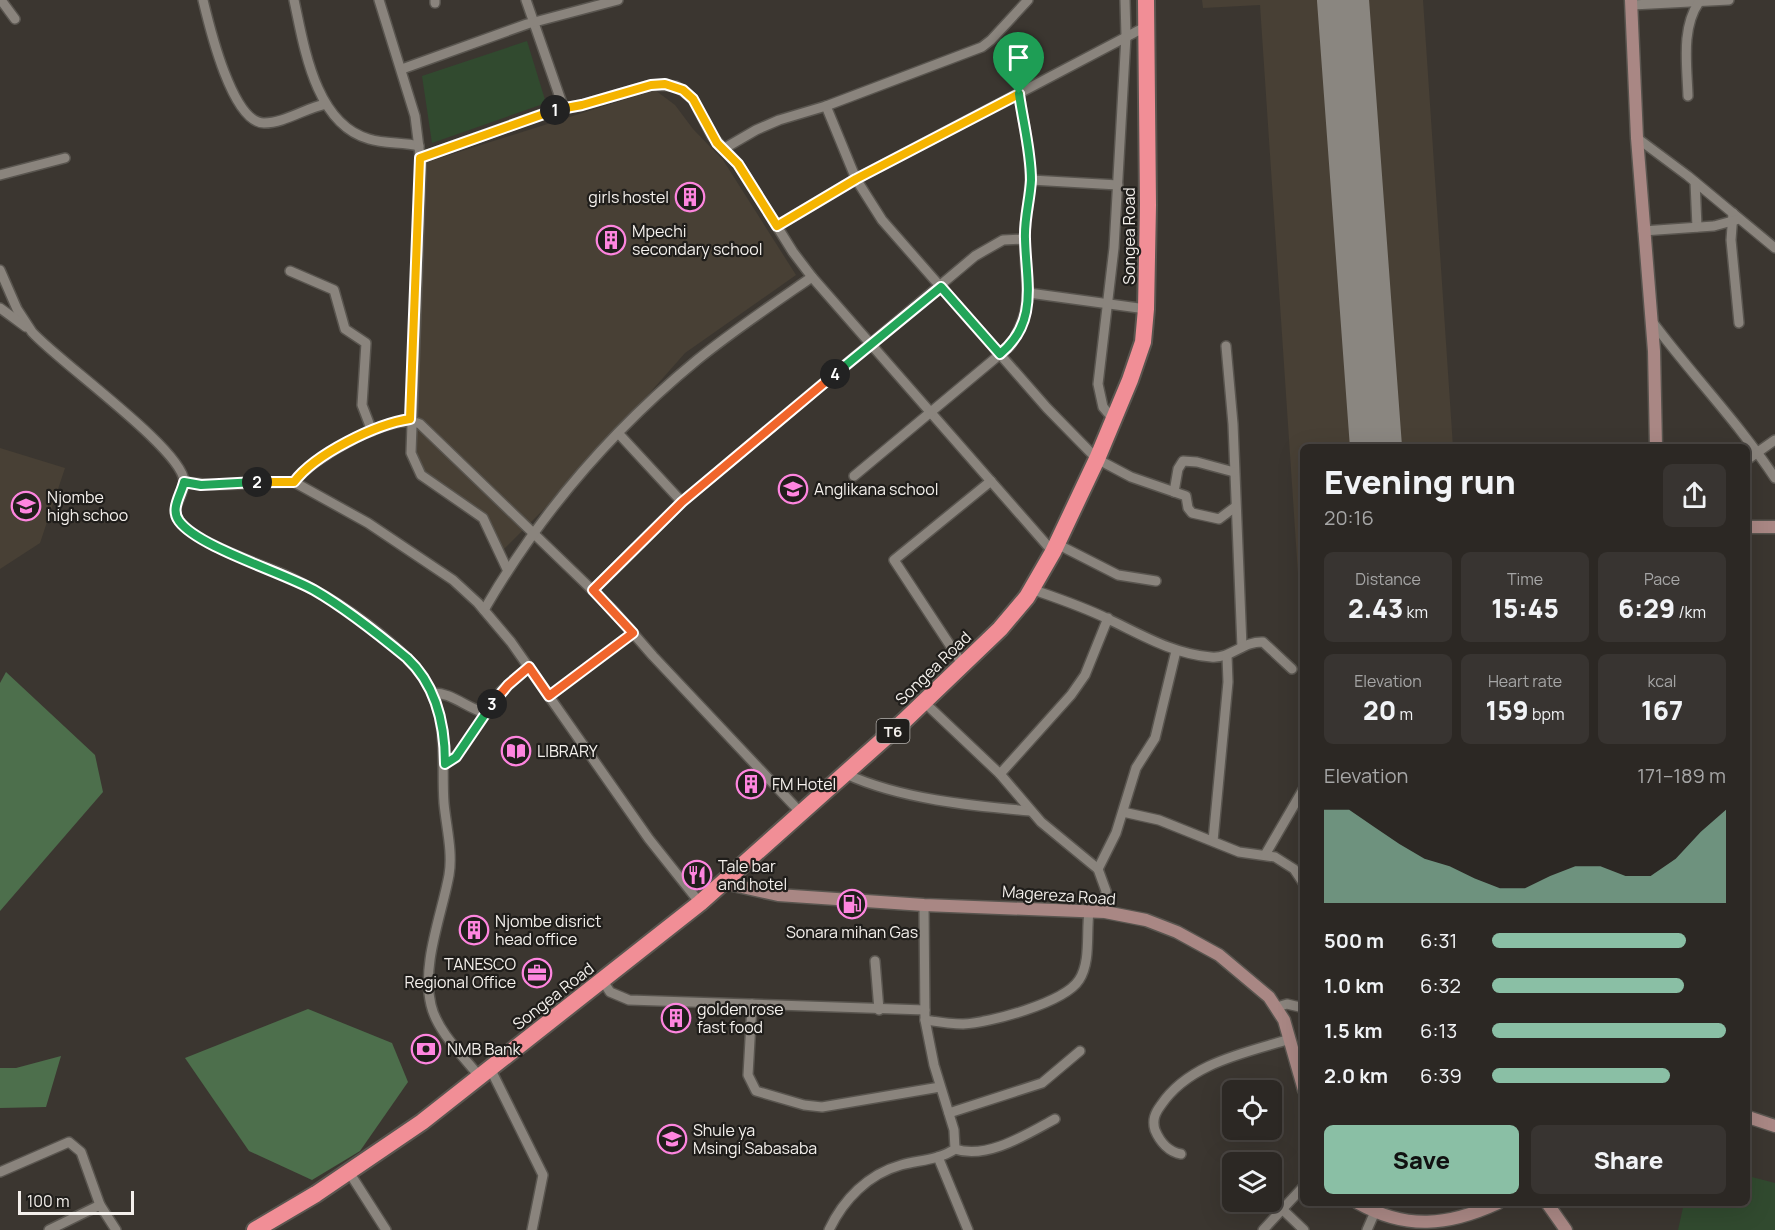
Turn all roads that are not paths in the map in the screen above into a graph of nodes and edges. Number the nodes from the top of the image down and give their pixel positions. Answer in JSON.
{"nodes":[{"id":1,"x":1,"y":0,"type":"edge"},
{"id":2,"x":203,"y":0,"type":"edge"},
{"id":3,"x":294,"y":0,"type":"edge"},
{"id":4,"x":379,"y":0,"type":"edge"},
{"id":5,"x":526,"y":0,"type":"edge"},
{"id":6,"x":618,"y":0,"type":"edge"},
{"id":7,"x":1028,"y":0,"type":"edge"},
{"id":8,"x":1125,"y":0,"type":"edge"},
{"id":9,"x":1146,"y":0,"type":"edge"},
{"id":10,"x":1729,"y":0,"type":"edge"},
{"id":11,"x":1700,"y":2,"type":"junction"},
{"id":12,"x":1631,"y":3,"type":"edge"},
{"id":13,"x":15,"y":19,"type":"dead end"},
{"id":14,"x":533,"y":22,"type":"junction"},
{"id":15,"x":1147,"y":26,"type":"junction"},
{"id":16,"x":1126,"y":36,"type":"junction"},
{"id":17,"x":402,"y":69,"type":"junction"},
{"id":18,"x":1019,"y":94,"type":"junction"},
{"id":19,"x":1688,"y":96,"type":"dead end"},
{"id":20,"x":326,"y":104,"type":"junction"},
{"id":21,"x":826,"y":106,"type":"junction"},
{"id":22,"x":564,"y":109,"type":"junction"},
{"id":23,"x":1637,"y":138,"type":"junction"},
{"id":24,"x":419,"y":146,"type":"junction"},
{"id":25,"x":725,"y":148,"type":"junction"},
{"id":26,"x":65,"y":158,"type":"dead end"},
{"id":27,"x":420,"y":158,"type":"junction"},
{"id":28,"x":0,"y":175,"type":"edge"},
{"id":29,"x":856,"y":179,"type":"junction"},
{"id":30,"x":1031,"y":180,"type":"junction"},
{"id":31,"x":1695,"y":182,"type":"junction"},
{"id":32,"x":1118,"y":185,"type":"junction"},
{"id":33,"x":1734,"y":218,"type":"junction"},
{"id":34,"x":777,"y":226,"type":"junction"},
{"id":35,"x":1696,"y":227,"type":"junction"},
{"id":36,"x":1643,"y":231,"type":"junction"},
{"id":37,"x":1025,"y":239,"type":"junction"},
{"id":38,"x":1775,"y":248,"type":"edge"},
{"id":39,"x":0,"y":270,"type":"edge"},
{"id":40,"x":290,"y":271,"type":"dead end"},
{"id":41,"x":812,"y":278,"type":"junction"},
{"id":42,"x":941,"y":287,"type":"junction"},
{"id":43,"x":1029,"y":293,"type":"junction"},
{"id":44,"x":1108,"y":303,"type":"junction"},
{"id":45,"x":0,"y":308,"type":"edge"},
{"id":46,"x":1146,"y":309,"type":"junction"},
{"id":47,"x":1650,"y":317,"type":"junction"},
{"id":48,"x":1739,"y":323,"type":"dead end"},
{"id":49,"x":28,"y":328,"type":"junction"},
{"id":50,"x":871,"y":343,"type":"junction"},
{"id":51,"x":1226,"y":346,"type":"dead end"},
{"id":52,"x":1000,"y":354,"type":"junction"},
{"id":53,"x":933,"y":413,"type":"junction"},
{"id":54,"x":410,"y":419,"type":"junction"},
{"id":55,"x":1114,"y":420,"type":"junction"},
{"id":56,"x":372,"y":431,"type":"junction"},
{"id":57,"x":619,"y":434,"type":"junction"},
{"id":58,"x":1775,"y":440,"type":"edge"},
{"id":59,"x":1656,"y":444,"type":"edge"},
{"id":60,"x":1758,"y":451,"type":"junction"},
{"id":61,"x":1750,"y":457,"type":"edge"},
{"id":62,"x":1097,"y":459,"type":"junction"},
{"id":63,"x":1234,"y":472,"type":"junction"},
{"id":64,"x":854,"y":476,"type":"dead end"},
{"id":65,"x":1775,"y":478,"type":"edge"},
{"id":66,"x":991,"y":481,"type":"junction"},
{"id":67,"x":184,"y":482,"type":"junction"},
{"id":68,"x":294,"y":482,"type":"junction"},
{"id":69,"x":1174,"y":492,"type":"junction"},
{"id":70,"x":682,"y":502,"type":"junction"},
{"id":71,"x":1235,"y":507,"type":"junction"},
{"id":72,"x":1750,"y":526,"type":"edge"},
{"id":73,"x":1775,"y":527,"type":"edge"},
{"id":74,"x":533,"y":533,"type":"junction"},
{"id":75,"x":1055,"y":548,"type":"junction"},
{"id":76,"x":507,"y":569,"type":"junction"},
{"id":77,"x":1156,"y":580,"type":"dead end"},
{"id":78,"x":1031,"y":589,"type":"junction"},
{"id":79,"x":593,"y":590,"type":"junction"},
{"id":80,"x":484,"y":610,"type":"junction"},
{"id":81,"x":1108,"y":618,"type":"junction"},
{"id":82,"x":1242,"y":627,"type":"junction"},
{"id":83,"x":633,"y":633,"type":"junction"},
{"id":84,"x":1257,"y":642,"type":"junction"},
{"id":85,"x":1242,"y":647,"type":"junction"},
{"id":86,"x":1176,"y":651,"type":"junction"},
{"id":87,"x":1227,"y":656,"type":"junction"},
{"id":88,"x":963,"y":665,"type":"junction"},
{"id":89,"x":529,"y":667,"type":"junction"},
{"id":90,"x":1292,"y":669,"type":"dead end"},
{"id":91,"x":432,"y":693,"type":"junction"},
{"id":92,"x":549,"y":696,"type":"junction"},
{"id":93,"x":924,"y":702,"type":"junction"},
{"id":94,"x":485,"y":713,"type":"junction"},
{"id":95,"x":445,"y":764,"type":"junction"},
{"id":96,"x":846,"y":774,"type":"junction"},
{"id":97,"x":1000,"y":774,"type":"junction"},
{"id":98,"x":1300,"y":795,"type":"edge"},
{"id":99,"x":1031,"y":811,"type":"junction"},
{"id":100,"x":1123,"y":812,"type":"junction"},
{"id":101,"x":802,"y":814,"type":"junction"},
{"id":102,"x":1214,"y":841,"type":"junction"},
{"id":103,"x":1265,"y":855,"type":"junction"},
{"id":104,"x":1098,"y":869,"type":"junction"},
{"id":105,"x":1300,"y":879,"type":"edge"},
{"id":106,"x":724,"y":883,"type":"junction"},
{"id":107,"x":700,"y":903,"type":"junction"},
{"id":108,"x":924,"y":905,"type":"junction"},
{"id":109,"x":1089,"y":912,"type":"junction"},
{"id":110,"x":1105,"y":912,"type":"junction"},
{"id":111,"x":875,"y":961,"type":"dead end"},
{"id":112,"x":603,"y":981,"type":"junction"},
{"id":113,"x":752,"y":1004,"type":"junction"},
{"id":114,"x":1277,"y":1007,"type":"junction"},
{"id":115,"x":1300,"y":1007,"type":"edge"},
{"id":116,"x":879,"y":1010,"type":"junction"},
{"id":117,"x":925,"y":1015,"type":"junction"},
{"id":118,"x":1290,"y":1039,"type":"junction"},
{"id":119,"x":1080,"y":1051,"type":"dead end"},
{"id":120,"x":485,"y":1072,"type":"junction"},
{"id":121,"x":1300,"y":1075,"type":"edge"},
{"id":122,"x":940,"y":1087,"type":"junction"},
{"id":123,"x":949,"y":1113,"type":"junction"},
{"id":124,"x":1750,"y":1118,"type":"edge"},
{"id":125,"x":1055,"y":1119,"type":"dead end"},
{"id":126,"x":1775,"y":1126,"type":"edge"},
{"id":127,"x":955,"y":1149,"type":"junction"},
{"id":128,"x":1181,"y":1154,"type":"dead end"},
{"id":129,"x":938,"y":1157,"type":"junction"},
{"id":130,"x":0,"y":1172,"type":"edge"},
{"id":131,"x":349,"y":1172,"type":"junction"},
{"id":132,"x":1300,"y":1190,"type":"edge"},
{"id":133,"x":100,"y":1205,"type":"junction"},
{"id":134,"x":1360,"y":1206,"type":"edge"},
{"id":135,"x":1490,"y":1206,"type":"edge"},
{"id":136,"x":1549,"y":1206,"type":"edge"},
{"id":137,"x":1282,"y":1209,"type":"joint"},
{"id":138,"x":1279,"y":1212,"type":"edge"},
{"id":139,"x":1371,"y":1225,"type":"edge"},
{"id":140,"x":49,"y":1230,"type":"edge"},
{"id":141,"x":116,"y":1230,"type":"edge"},
{"id":142,"x":255,"y":1230,"type":"edge"},
{"id":143,"x":386,"y":1230,"type":"edge"},
{"id":144,"x":532,"y":1230,"type":"edge"},
{"id":145,"x":829,"y":1230,"type":"edge"},
{"id":146,"x":968,"y":1230,"type":"edge"},
{"id":147,"x":1263,"y":1230,"type":"edge"},
{"id":148,"x":1304,"y":1230,"type":"edge"},
{"id":149,"x":1566,"y":1230,"type":"edge"}],
"edges":[{"from":1,"to":13,"type":"street"},
{"from":2,"to":20,"type":"street"},
{"from":3,"to":20,"type":"street"},
{"from":4,"to":17,"type":"street"},
{"from":5,"to":14,"type":"street"},
{"from":6,"to":14,"type":"street"},
{"from":7,"to":21,"type":"street"},
{"from":8,"to":16,"type":"street"},
{"from":9,"to":15,"type":"highway","name":"Songea Road","number":"T6"},
{"from":10,"to":11,"type":"street"},
{"from":11,"to":12,"type":"street"},
{"from":11,"to":19,"type":"street"},
{"from":12,"to":23,"type":"street"},
{"from":14,"to":17,"type":"street"},
{"from":14,"to":22,"type":"street"},
{"from":15,"to":16,"type":"street"},
{"from":15,"to":46,"type":"highway","name":"Songea Road","number":"T6"},
{"from":16,"to":18,"type":"street"},
{"from":16,"to":32,"type":"street"},
{"from":17,"to":24,"type":"street"},
{"from":18,"to":29,"type":"street"},
{"from":18,"to":30,"type":"street"},
{"from":20,"to":24,"type":"street"},
{"from":21,"to":25,"type":"street"},
{"from":21,"to":29,"type":"street"},
{"from":22,"to":25,"type":"street"},
{"from":22,"to":27,"type":"street"},
{"from":23,"to":31,"type":"street"},
{"from":23,"to":36,"type":"street"},
{"from":24,"to":27,"type":"street"},
{"from":25,"to":34,"type":"street"},
{"from":26,"to":28,"type":"street"},
{"from":27,"to":54,"type":"street"},
{"from":29,"to":34,"type":"street"},
{"from":29,"to":42,"type":"street"},
{"from":30,"to":32,"type":"street"},
{"from":30,"to":37,"type":"street"},
{"from":31,"to":33,"type":"street"},
{"from":31,"to":35,"type":"street"},
{"from":32,"to":44,"type":"street"},
{"from":33,"to":35,"type":"street"},
{"from":33,"to":38,"type":"street"},
{"from":33,"to":48,"type":"street"},
{"from":34,"to":41,"type":"street"},
{"from":35,"to":36,"type":"street"},
{"from":36,"to":47,"type":"street"},
{"from":37,"to":42,"type":"street"},
{"from":37,"to":43,"type":"street"},
{"from":39,"to":49,"type":"street"},
{"from":40,"to":56,"type":"street"},
{"from":41,"to":50,"type":"street"},
{"from":41,"to":57,"type":"street"},
{"from":42,"to":50,"type":"street"},
{"from":42,"to":52,"type":"street"},
{"from":43,"to":44,"type":"street"},
{"from":43,"to":52,"type":"street"},
{"from":44,"to":46,"type":"street"},
{"from":44,"to":55,"type":"street"},
{"from":45,"to":49,"type":"street"},
{"from":46,"to":55,"type":"highway","name":"Songea Road","number":"T6"},
{"from":47,"to":59,"type":"street"},
{"from":47,"to":60,"type":"street"},
{"from":49,"to":67,"type":"street"},
{"from":50,"to":53,"type":"street"},
{"from":50,"to":70,"type":"street"},
{"from":51,"to":63,"type":"street"},
{"from":52,"to":53,"type":"street"},
{"from":52,"to":62,"type":"street"},
{"from":53,"to":64,"type":"street"},
{"from":53,"to":66,"type":"street"},
{"from":54,"to":56,"type":"street"},
{"from":54,"to":74,"type":"street"},
{"from":54,"to":76,"type":"street"},
{"from":55,"to":62,"type":"highway","name":"Songea Road","number":"T6"},
{"from":56,"to":68,"type":"street"},
{"from":57,"to":70,"type":"street"},
{"from":57,"to":74,"type":"street"},
{"from":58,"to":60,"type":"street"},
{"from":60,"to":61,"type":"street"},
{"from":60,"to":65,"type":"street"},
{"from":62,"to":69,"type":"street"},
{"from":62,"to":75,"type":"highway","name":"Songea Road","number":"T6"},
{"from":63,"to":69,"type":"street"},
{"from":63,"to":71,"type":"street"},
{"from":66,"to":75,"type":"street"},
{"from":66,"to":88,"type":"street"},
{"from":67,"to":68,"type":"street"},
{"from":67,"to":91,"type":"street"},
{"from":68,"to":80,"type":"street"},
{"from":69,"to":71,"type":"street"},
{"from":70,"to":79,"type":"street"},
{"from":71,"to":82,"type":"street"},
{"from":72,"to":73,"type":"street"},
{"from":74,"to":76,"type":"street"},
{"from":74,"to":79,"type":"street"},
{"from":75,"to":77,"type":"street"},
{"from":75,"to":78,"type":"highway","name":"Songea Road","number":"T6"},
{"from":76,"to":80,"type":"street"},
{"from":78,"to":81,"type":"street"},
{"from":78,"to":88,"type":"highway","name":"Songea Road","number":"T6"},
{"from":79,"to":83,"type":"street"},
{"from":80,"to":89,"type":"street"},
{"from":81,"to":86,"type":"street"},
{"from":81,"to":97,"type":"street"},
{"from":82,"to":84,"type":"street"},
{"from":82,"to":85,"type":"street"},
{"from":83,"to":92,"type":"street"},
{"from":83,"to":101,"type":"street"},
{"from":84,"to":85,"type":"street"},
{"from":84,"to":90,"type":"street"},
{"from":85,"to":87,"type":"street"},
{"from":86,"to":87,"type":"street"},
{"from":86,"to":100,"type":"street"},
{"from":87,"to":102,"type":"street"},
{"from":88,"to":93,"type":"highway","name":"Songea Road","number":"T6"},
{"from":89,"to":92,"type":"street"},
{"from":89,"to":94,"type":"street"},
{"from":91,"to":94,"type":"street"},
{"from":91,"to":95,"type":"street"},
{"from":92,"to":107,"type":"street"},
{"from":93,"to":96,"type":"highway","name":"Songea Road","number":"T6"},
{"from":93,"to":97,"type":"street"},
{"from":94,"to":95,"type":"street"},
{"from":95,"to":120,"type":"street"},
{"from":96,"to":99,"type":"street"},
{"from":96,"to":101,"type":"highway","name":"Songea Road","number":"T6"},
{"from":97,"to":99,"type":"street"},
{"from":98,"to":103,"type":"street"},
{"from":99,"to":104,"type":"street"},
{"from":100,"to":102,"type":"street"},
{"from":100,"to":104,"type":"street"},
{"from":101,"to":106,"type":"highway","name":"Songea Road","number":"T6"},
{"from":102,"to":103,"type":"street"},
{"from":103,"to":105,"type":"street"},
{"from":104,"to":110,"type":"street"},
{"from":106,"to":107,"type":"highway","name":"Songea Road","number":"T6"},
{"from":106,"to":108,"type":"street","name":"Magereza Road"},
{"from":107,"to":112,"type":"highway","name":"Songea Road","number":"T6"},
{"from":108,"to":109,"type":"street","name":"Magereza Road"},
{"from":108,"to":117,"type":"street"},
{"from":109,"to":110,"type":"street","name":"Magereza Road"},
{"from":109,"to":117,"type":"street"},
{"from":110,"to":114,"type":"street","name":"Magereza Road"},
{"from":111,"to":116,"type":"street"},
{"from":112,"to":113,"type":"street"},
{"from":112,"to":120,"type":"highway","name":"Songea Road","number":"T6"},
{"from":113,"to":116,"type":"street"},
{"from":113,"to":122,"type":"street"},
{"from":114,"to":115,"type":"street"},
{"from":114,"to":118,"type":"street","name":"Magereza Road"},
{"from":116,"to":117,"type":"street"},
{"from":117,"to":122,"type":"street"},
{"from":118,"to":121,"type":"street","name":"Magereza Road"},
{"from":118,"to":128,"type":"street"},
{"from":119,"to":123,"type":"street"},
{"from":120,"to":131,"type":"highway","name":"Songea Road","number":"T6"},
{"from":120,"to":144,"type":"street"},
{"from":122,"to":123,"type":"street"},
{"from":123,"to":127,"type":"street"},
{"from":124,"to":126,"type":"street"},
{"from":125,"to":127,"type":"street"},
{"from":127,"to":129,"type":"street"},
{"from":129,"to":145,"type":"street"},
{"from":129,"to":146,"type":"street"},
{"from":130,"to":133,"type":"street"},
{"from":131,"to":142,"type":"highway","name":"Songea Road","number":"T6"},
{"from":131,"to":143,"type":"street"},
{"from":132,"to":137,"type":"street"},
{"from":133,"to":140,"type":"street"},
{"from":133,"to":141,"type":"street"},
{"from":134,"to":139,"type":"street"},
{"from":135,"to":139,"type":"street"},
{"from":136,"to":149,"type":"street"},
{"from":137,"to":148,"type":"street"},
{"from":138,"to":147,"type":"street"}]}
